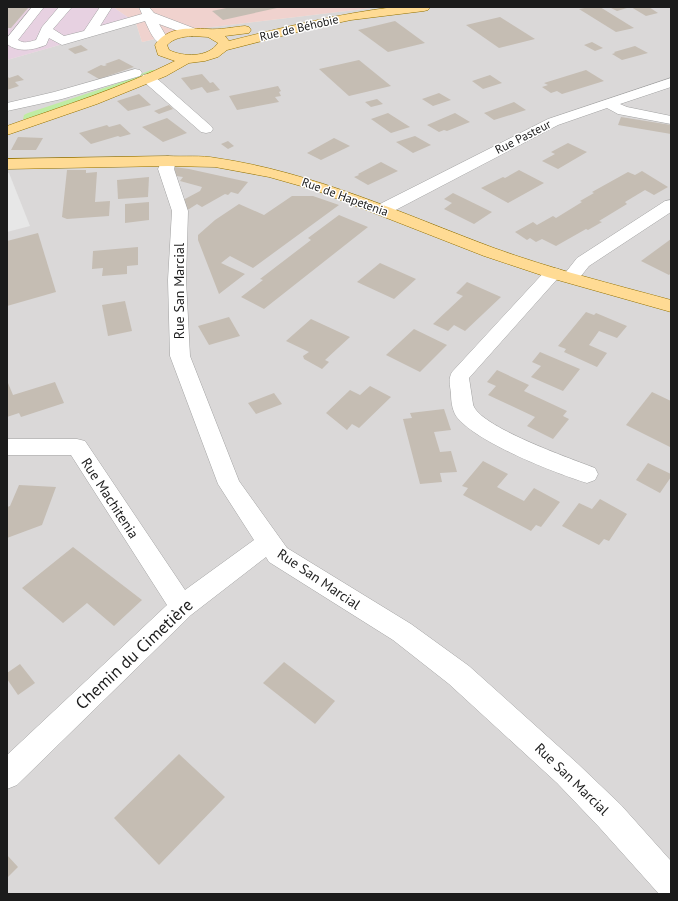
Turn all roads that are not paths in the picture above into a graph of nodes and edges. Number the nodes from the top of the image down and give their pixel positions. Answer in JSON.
{"nodes":[{"id":1,"x":38,"y":7,"type":"edge"},
{"id":2,"x":66,"y":7,"type":"edge"},
{"id":3,"x":106,"y":7,"type":"edge"},
{"id":4,"x":356,"y":7,"type":"edge"},
{"id":5,"x":424,"y":7,"type":"edge"},
{"id":6,"x":147,"y":11,"type":"edge"},
{"id":7,"x":46,"y":30,"type":"junction"},
{"id":8,"x":192,"y":32,"type":"junction"},
{"id":9,"x":89,"y":33,"type":"junction"},
{"id":10,"x":210,"y":33,"type":"junction"},
{"id":11,"x":62,"y":41,"type":"junction"},
{"id":12,"x":222,"y":47,"type":"junction"},
{"id":13,"x":165,"y":48,"type":"junction"},
{"id":14,"x":7,"y":56,"type":"edge"},
{"id":15,"x":185,"y":59,"type":"junction"},
{"id":16,"x":135,"y":73,"type":"junction"},
{"id":17,"x":148,"y":78,"type":"junction"},
{"id":18,"x":671,"y":82,"type":"edge"},
{"id":19,"x":608,"y":103,"type":"junction"},
{"id":20,"x":7,"y":107,"type":"edge"},
{"id":21,"x":7,"y":116,"type":"edge"},
{"id":22,"x":671,"y":120,"type":"edge"},
{"id":23,"x":206,"y":129,"type":"dead end"},
{"id":24,"x":7,"y":131,"type":"edge"},
{"id":25,"x":168,"y":161,"type":"junction"},
{"id":26,"x":7,"y":164,"type":"edge"},
{"id":27,"x":671,"y":205,"type":"edge"},
{"id":28,"x":382,"y":210,"type":"junction"},
{"id":29,"x":562,"y":275,"type":"junction"},
{"id":30,"x":671,"y":306,"type":"edge"},
{"id":31,"x":7,"y":447,"type":"edge"},
{"id":32,"x":586,"y":474,"type":"dead end"},
{"id":33,"x":269,"y":542,"type":"junction"},
{"id":34,"x":182,"y":607,"type":"junction"},
{"id":35,"x":7,"y":775,"type":"edge"},
{"id":36,"x":671,"y":884,"type":"edge"}],
"edges":[{"from":1,"to":7,"type":"street"},
{"from":2,"to":7,"type":"street"},
{"from":3,"to":9,"type":"street"},
{"from":4,"to":10,"type":"main road","name":"Rue de Béhobie"},
{"from":5,"to":12,"type":"main road","name":"Rue de Béhobie"},
{"from":6,"to":8,"type":"street"},
{"from":6,"to":9,"type":"street"},
{"from":6,"to":13,"type":"street"},
{"from":7,"to":11,"type":"street"},
{"from":8,"to":10,"type":"main road","name":"Rue de Béhobie"},
{"from":8,"to":13,"type":"main road","name":"Rue de Béhobie"},
{"from":9,"to":11,"type":"street"},
{"from":10,"to":12,"type":"main road"},
{"from":11,"to":14,"type":"street"},
{"from":12,"to":15,"type":"main road","name":"Rue de Béhobie"},
{"from":13,"to":15,"type":"main road"},
{"from":13,"to":16,"type":"main road"},
{"from":15,"to":17,"type":"main road"},
{"from":16,"to":20,"type":"street"},
{"from":16,"to":21,"type":"main road"},
{"from":17,"to":23,"type":"street"},
{"from":17,"to":24,"type":"main road"},
{"from":18,"to":19,"type":"street","name":"Rue Pasteur"},
{"from":19,"to":22,"type":"street"},
{"from":19,"to":28,"type":"street","name":"Rue Pasteur"},
{"from":25,"to":26,"type":"main road","name":"Rue de Hapetenia"},
{"from":25,"to":28,"type":"main road","name":"Rue de Hapetenia"},
{"from":25,"to":33,"type":"street","name":"Rue San Marcial"},
{"from":27,"to":29,"type":"street"},
{"from":28,"to":29,"type":"main road","name":"Rue de Hapetenia"},
{"from":29,"to":30,"type":"main road","name":"Rue de Hapetenia"},
{"from":29,"to":32,"type":"street"},
{"from":31,"to":34,"type":"street","name":"Rue Machitenia"},
{"from":33,"to":34,"type":"street","name":"Chemin du Cimetière"},
{"from":33,"to":36,"type":"street","name":"Rue San Marcial"},
{"from":34,"to":35,"type":"street","name":"Chemin du Cimetière"}]}
